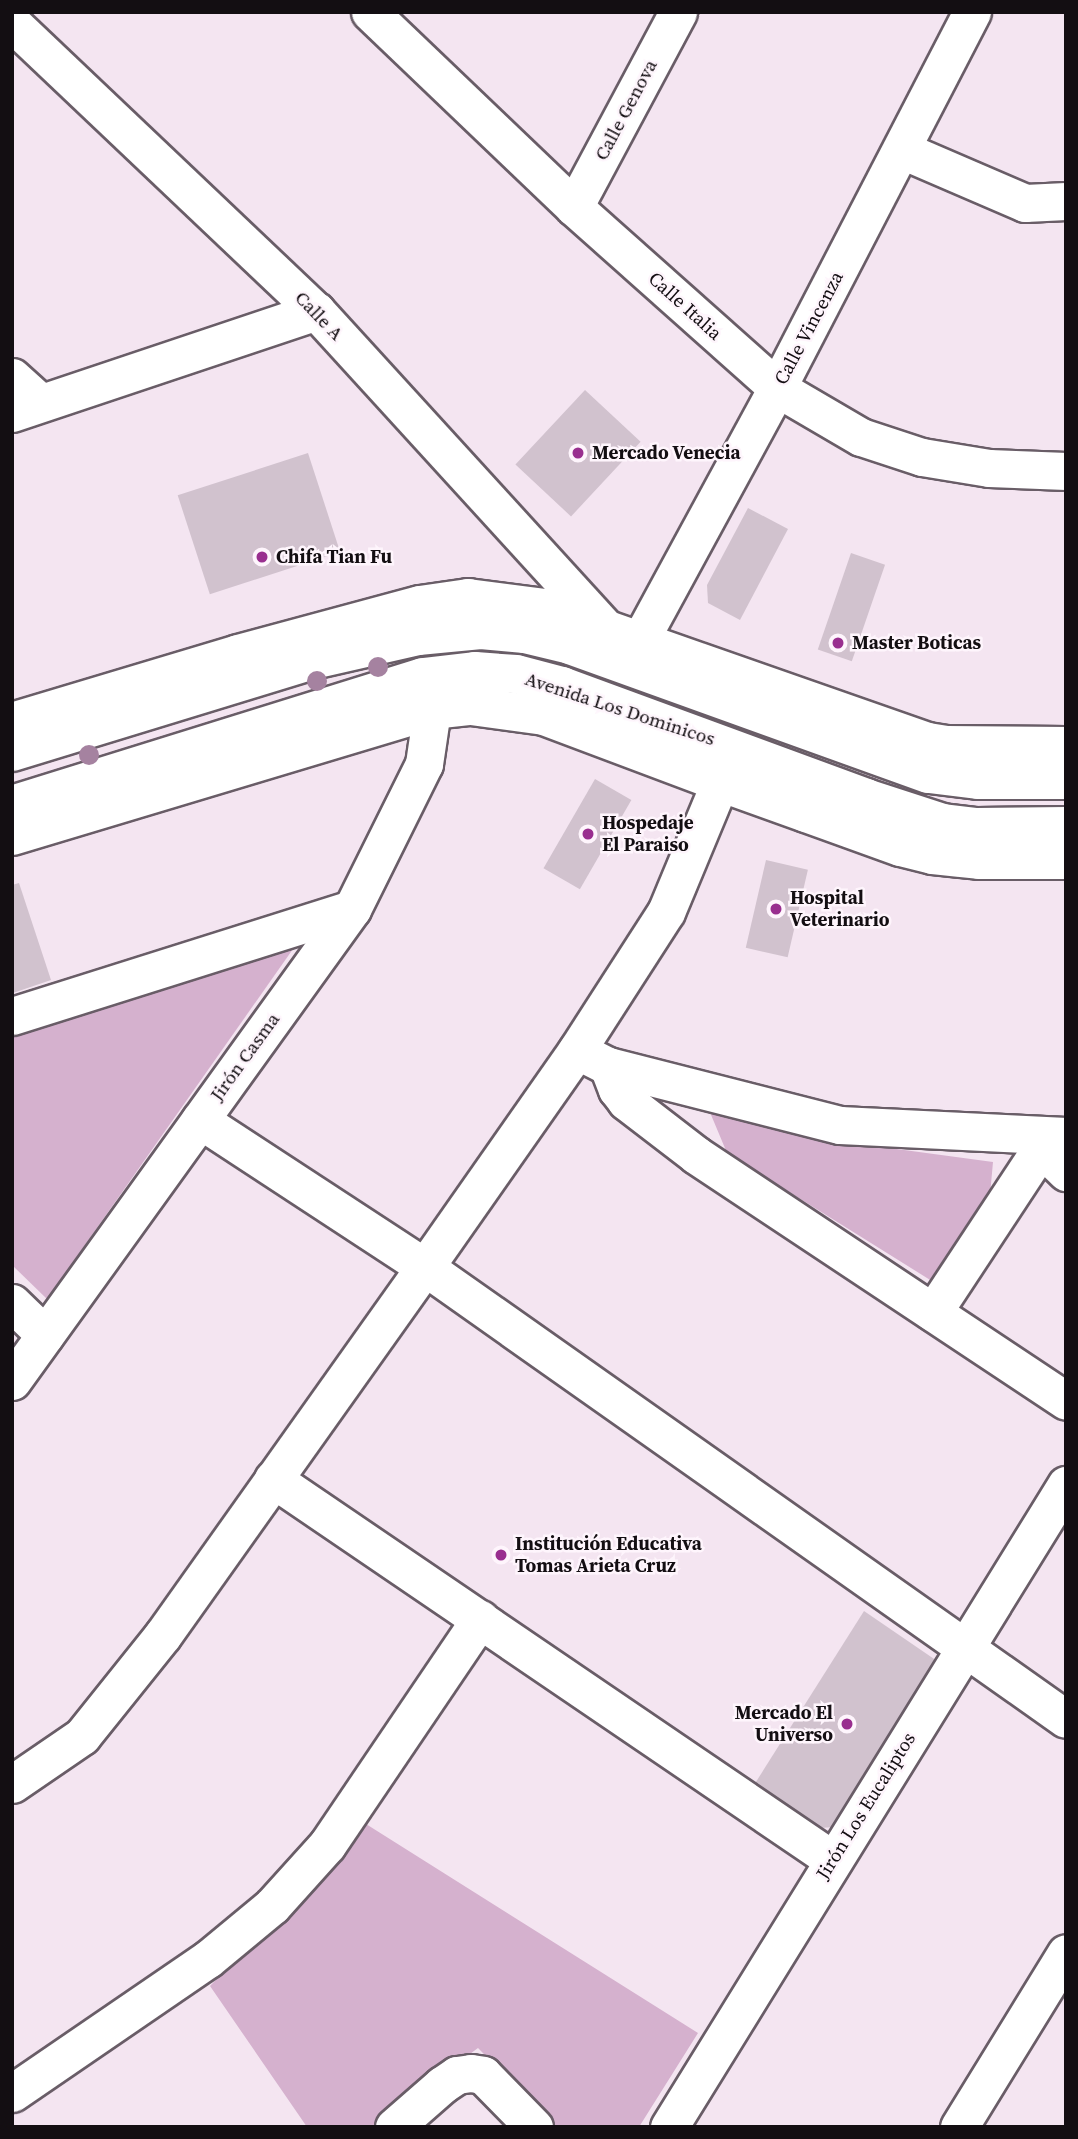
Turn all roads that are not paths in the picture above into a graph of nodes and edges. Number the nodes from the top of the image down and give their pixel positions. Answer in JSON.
{"nodes":[{"id":1,"x":370,"y":12,"type":"edge"},
{"id":2,"x":678,"y":12,"type":"edge"},
{"id":3,"x":972,"y":12,"type":"edge"},
{"id":4,"x":12,"y":23,"type":"edge"},
{"id":5,"x":902,"y":150,"type":"junction"},
{"id":6,"x":1066,"y":201,"type":"edge"},
{"id":7,"x":574,"y":207,"type":"junction"},
{"id":8,"x":316,"y":311,"type":"junction"},
{"id":9,"x":12,"y":377,"type":"edge"},
{"id":10,"x":778,"y":388,"type":"junction"},
{"id":11,"x":26,"y":407,"type":"edge"},
{"id":12,"x":1066,"y":471,"type":"edge"},
{"id":13,"x":622,"y":635,"type":"junction"},
{"id":14,"x":238,"y":654,"type":"junction"},
{"id":15,"x":313,"y":660,"type":"junction"},
{"id":16,"x":432,"y":710,"type":"junction"},
{"id":17,"x":12,"y":722,"type":"edge"},
{"id":18,"x":1054,"y":750,"type":"edge"},
{"id":19,"x":12,"y":752,"type":"edge"},
{"id":20,"x":1066,"y":780,"type":"edge"},
{"id":21,"x":720,"y":782,"type":"junction"},
{"id":22,"x":866,"y":798,"type":"junction"},
{"id":23,"x":28,"y":800,"type":"edge"},
{"id":24,"x":806,"y":813,"type":"junction"},
{"id":25,"x":12,"y":821,"type":"edge"},
{"id":26,"x":1066,"y":826,"type":"edge"},
{"id":27,"x":12,"y":836,"type":"edge"},
{"id":28,"x":1066,"y":860,"type":"edge"},
{"id":29,"x":352,"y":909,"type":"junction"},
{"id":30,"x":12,"y":1016,"type":"edge"},
{"id":31,"x":593,"y":1058,"type":"junction"},
{"id":32,"x":200,"y":1120,"type":"junction"},
{"id":33,"x":1050,"y":1148,"type":"edge"},
{"id":34,"x":425,"y":1267,"type":"junction"},
{"id":35,"x":12,"y":1303,"type":"edge"},
{"id":36,"x":933,"y":1312,"type":"junction"},
{"id":37,"x":45,"y":1335,"type":"junction"},
{"id":38,"x":12,"y":1381,"type":"edge"},
{"id":39,"x":1066,"y":1401,"type":"edge"},
{"id":40,"x":273,"y":1479,"type":"junction"},
{"id":41,"x":1066,"y":1485,"type":"edge"},
{"id":42,"x":480,"y":1619,"type":"junction"},
{"id":43,"x":965,"y":1646,"type":"junction"},
{"id":44,"x":1066,"y":1719,"type":"edge"},
{"id":45,"x":12,"y":1784,"type":"edge"},
{"id":46,"x":833,"y":1860,"type":"junction"},
{"id":47,"x":1066,"y":1953,"type":"edge"},
{"id":48,"x":12,"y":2093,"type":"edge"},
{"id":49,"x":394,"y":2127,"type":"edge"},
{"id":50,"x":534,"y":2127,"type":"edge"},
{"id":51,"x":669,"y":2127,"type":"edge"},
{"id":52,"x":958,"y":2127,"type":"edge"}],
"edges":[{"from":1,"to":7,"type":"street","name":"Calle Italia"},
{"from":2,"to":7,"type":"street","name":"Calle Genova"},
{"from":3,"to":5,"type":"street","name":"Calle Vincenza"},
{"from":4,"to":8,"type":"street","name":"Calle A"},
{"from":5,"to":6,"type":"street"},
{"from":5,"to":10,"type":"street","name":"Calle Vincenza"},
{"from":7,"to":10,"type":"street","name":"Calle Italia"},
{"from":8,"to":11,"type":"street"},
{"from":8,"to":13,"type":"street","name":"Calle A"},
{"from":9,"to":11,"type":"street"},
{"from":10,"to":12,"type":"street","name":"Calle Italia"},
{"from":10,"to":13,"type":"street","name":"Calle Vincenza"},
{"from":13,"to":14,"type":"main road"},
{"from":13,"to":18,"type":"main road"},
{"from":14,"to":15,"type":"main road"},
{"from":14,"to":17,"type":"main road"},
{"from":15,"to":19,"type":"main road"},
{"from":15,"to":20,"type":"main road"},
{"from":16,"to":21,"type":"main road","name":"Avenida Los Dominicos"},
{"from":16,"to":27,"type":"main road","name":"Avenida Los Dominicos"},
{"from":16,"to":29,"type":"street","name":"Jirón Casma"},
{"from":21,"to":24,"type":"main road","name":"Avenida Los Dominicos"},
{"from":21,"to":31,"type":"street"},
{"from":22,"to":23,"type":"main road","name":"Avenida Los Dominicos"},
{"from":22,"to":24,"type":"main road"},
{"from":22,"to":26,"type":"main road","name":"Avenida Los Dominicos"},
{"from":23,"to":25,"type":"main road"},
{"from":24,"to":28,"type":"main road","name":"Avenida Los Dominicos"},
{"from":29,"to":30,"type":"street"},
{"from":29,"to":32,"type":"street","name":"Jirón Casma"},
{"from":31,"to":33,"type":"street"},
{"from":31,"to":34,"type":"street"},
{"from":31,"to":36,"type":"street"},
{"from":32,"to":34,"type":"street"},
{"from":32,"to":37,"type":"street","name":"Jirón Casma"},
{"from":33,"to":36,"type":"street"},
{"from":34,"to":40,"type":"street"},
{"from":34,"to":43,"type":"street"},
{"from":35,"to":37,"type":"street"},
{"from":36,"to":39,"type":"street"},
{"from":37,"to":38,"type":"street","name":"Jirón Casma"},
{"from":40,"to":42,"type":"street"},
{"from":40,"to":45,"type":"street"},
{"from":41,"to":43,"type":"street","name":"Jirón Los Eucaliptos"},
{"from":42,"to":46,"type":"street"},
{"from":42,"to":48,"type":"street"},
{"from":43,"to":44,"type":"street"},
{"from":43,"to":46,"type":"street","name":"Jirón Los Eucaliptos"},
{"from":46,"to":51,"type":"street","name":"Jirón Los Eucaliptos"},
{"from":47,"to":52,"type":"street"},
{"from":49,"to":50,"type":"street"}]}
